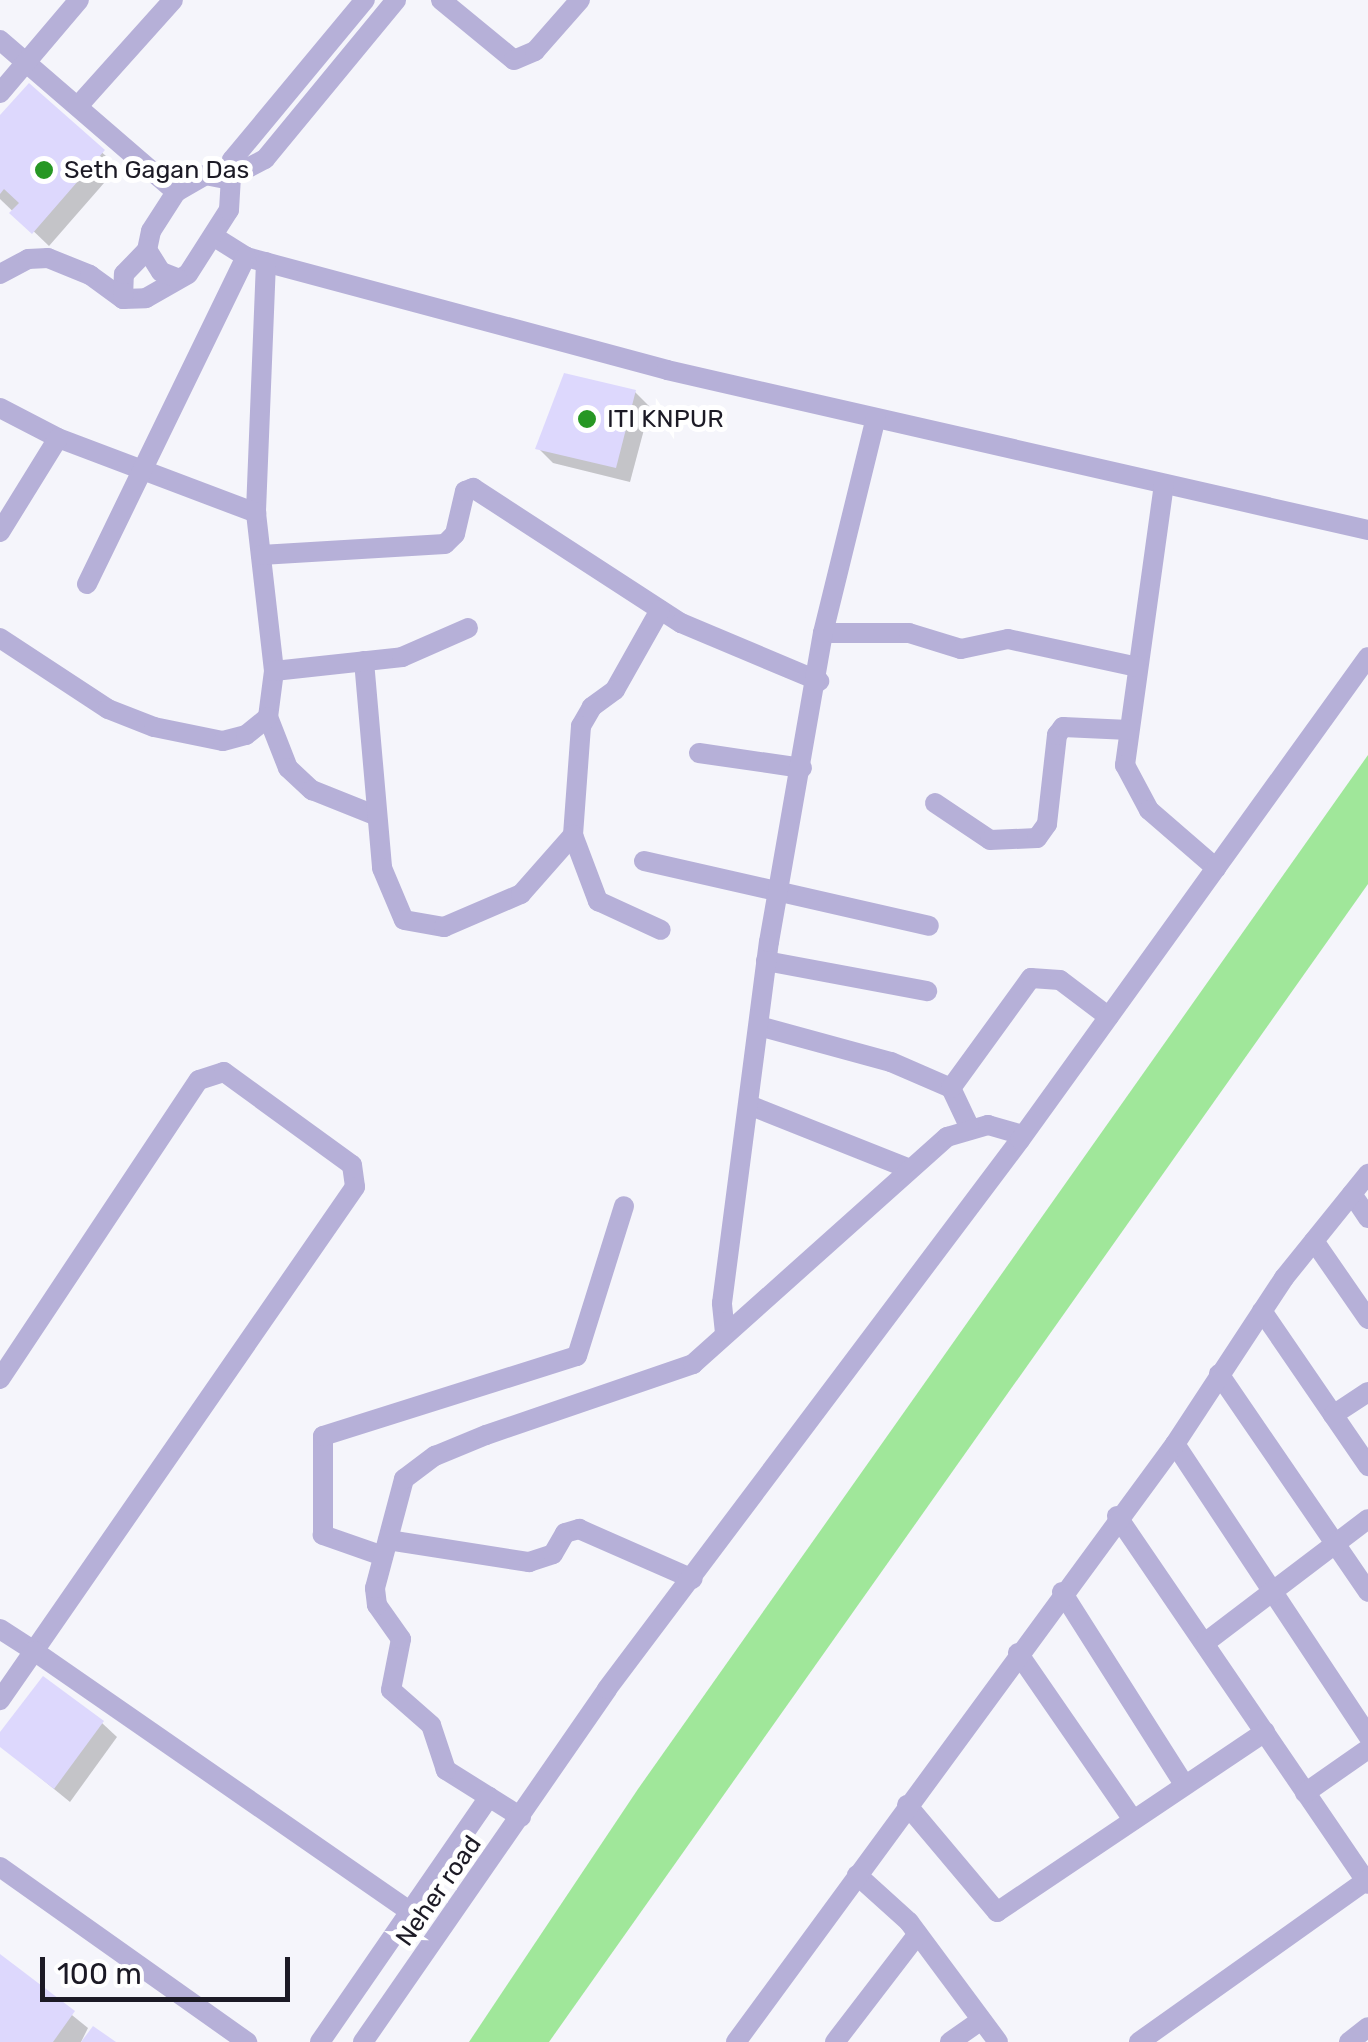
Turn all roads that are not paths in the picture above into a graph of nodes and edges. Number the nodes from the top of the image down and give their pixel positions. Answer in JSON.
{"nodes":[{"id":1,"x":79,"y":0,"type":"edge"},
{"id":2,"x":172,"y":0,"type":"edge"},
{"id":3,"x":365,"y":0,"type":"edge"},
{"id":4,"x":396,"y":0,"type":"edge"},
{"id":5,"x":441,"y":0,"type":"edge"},
{"id":6,"x":580,"y":0,"type":"edge"},
{"id":7,"x":0,"y":40,"type":"edge"},
{"id":8,"x":26,"y":62,"type":"junction"},
{"id":9,"x":0,"y":93,"type":"edge"},
{"id":10,"x":78,"y":106,"type":"junction"},
{"id":11,"x":226,"y":179,"type":"junction"},
{"id":12,"x":176,"y":192,"type":"junction"},
{"id":13,"x":213,"y":236,"type":"junction"},
{"id":14,"x":147,"y":250,"type":"junction"},
{"id":15,"x":256,"y":260,"type":"junction"},
{"id":16,"x":0,"y":274,"type":"edge"},
{"id":17,"x":178,"y":278,"type":"junction"},
{"id":18,"x":123,"y":299,"type":"junction"},
{"id":19,"x":0,"y":408,"type":"edge"},
{"id":20,"x":876,"y":418,"type":"junction"},
{"id":21,"x":58,"y":438,"type":"junction"},
{"id":22,"x":146,"y":473,"type":"junction"},
{"id":23,"x":1164,"y":484,"type":"junction"},
{"id":24,"x":256,"y":513,"type":"junction"},
{"id":25,"x":1368,"y":530,"type":"edge"},
{"id":26,"x":0,"y":532,"type":"edge"},
{"id":27,"x":261,"y":555,"type":"junction"},
{"id":28,"x":87,"y":584,"type":"dead end"},
{"id":29,"x":660,"y":610,"type":"junction"},
{"id":30,"x":468,"y":628,"type":"dead end"},
{"id":31,"x":824,"y":633,"type":"junction"},
{"id":32,"x":0,"y":638,"type":"edge"},
{"id":33,"x":1368,"y":657,"type":"edge"},
{"id":34,"x":364,"y":661,"type":"junction"},
{"id":35,"x":1137,"y":667,"type":"junction"},
{"id":36,"x":274,"y":671,"type":"junction"},
{"id":37,"x":819,"y":681,"type":"junction"},
{"id":38,"x":268,"y":717,"type":"junction"},
{"id":39,"x":1130,"y":730,"type":"junction"},
{"id":40,"x":698,"y":753,"type":"dead end"},
{"id":41,"x":802,"y":768,"type":"junction"},
{"id":42,"x":934,"y":803,"type":"dead end"},
{"id":43,"x":377,"y":816,"type":"junction"},
{"id":44,"x":573,"y":836,"type":"junction"},
{"id":45,"x":644,"y":861,"type":"dead end"},
{"id":46,"x":1216,"y":868,"type":"junction"},
{"id":47,"x":778,"y":896,"type":"junction"},
{"id":48,"x":929,"y":926,"type":"dead end"},
{"id":49,"x":661,"y":930,"type":"dead end"},
{"id":50,"x":766,"y":962,"type":"junction"},
{"id":51,"x":926,"y":990,"type":"dead end"},
{"id":52,"x":1109,"y":1016,"type":"junction"},
{"id":53,"x":759,"y":1026,"type":"junction"},
{"id":54,"x":952,"y":1088,"type":"junction"},
{"id":55,"x":749,"y":1105,"type":"junction"},
{"id":56,"x":968,"y":1126,"type":"junction"},
{"id":57,"x":1024,"y":1136,"type":"junction"},
{"id":58,"x":907,"y":1168,"type":"junction"},
{"id":59,"x":1368,"y":1174,"type":"edge"},
{"id":60,"x":1352,"y":1194,"type":"junction"},
{"id":61,"x":624,"y":1206,"type":"dead end"},
{"id":62,"x":1368,"y":1218,"type":"edge"},
{"id":63,"x":1314,"y":1240,"type":"junction"},
{"id":64,"x":1262,"y":1311,"type":"junction"},
{"id":65,"x":1368,"y":1319,"type":"edge"},
{"id":66,"x":724,"y":1332,"type":"junction"},
{"id":67,"x":1219,"y":1374,"type":"junction"},
{"id":68,"x":0,"y":1379,"type":"edge"},
{"id":69,"x":1368,"y":1392,"type":"edge"},
{"id":70,"x":1333,"y":1415,"type":"junction"},
{"id":71,"x":1175,"y":1444,"type":"junction"},
{"id":72,"x":1368,"y":1466,"type":"edge"},
{"id":73,"x":1118,"y":1516,"type":"junction"},
{"id":74,"x":1368,"y":1520,"type":"edge"},
{"id":75,"x":1334,"y":1544,"type":"junction"},
{"id":76,"x":386,"y":1548,"type":"junction"},
{"id":77,"x":693,"y":1578,"type":"junction"},
{"id":78,"x":1272,"y":1589,"type":"junction"},
{"id":79,"x":1062,"y":1592,"type":"junction"},
{"id":80,"x":1368,"y":1592,"type":"edge"},
{"id":81,"x":0,"y":1629,"type":"edge"},
{"id":82,"x":1206,"y":1642,"type":"junction"},
{"id":83,"x":34,"y":1651,"type":"junction"},
{"id":84,"x":1018,"y":1653,"type":"junction"},
{"id":85,"x":0,"y":1700,"type":"edge"},
{"id":86,"x":1265,"y":1732,"type":"junction"},
{"id":87,"x":1368,"y":1736,"type":"edge"},
{"id":88,"x":1368,"y":1749,"type":"edge"},
{"id":89,"x":1184,"y":1784,"type":"junction"},
{"id":90,"x":1305,"y":1794,"type":"junction"},
{"id":91,"x":489,"y":1797,"type":"junction"},
{"id":92,"x":908,"y":1805,"type":"junction"},
{"id":93,"x":521,"y":1817,"type":"junction"},
{"id":94,"x":1132,"y":1820,"type":"junction"},
{"id":95,"x":0,"y":1867,"type":"edge"},
{"id":96,"x":857,"y":1875,"type":"junction"},
{"id":97,"x":1367,"y":1881,"type":"edge"},
{"id":98,"x":410,"y":1911,"type":"junction"},
{"id":99,"x":918,"y":1934,"type":"junction"},
{"id":100,"x":981,"y":2020,"type":"junction"},
{"id":101,"x":1368,"y":2028,"type":"edge"},
{"id":102,"x":247,"y":2042,"type":"edge"},
{"id":103,"x":320,"y":2042,"type":"edge"},
{"id":104,"x":363,"y":2042,"type":"edge"},
{"id":105,"x":736,"y":2042,"type":"edge"},
{"id":106,"x":835,"y":2042,"type":"edge"},
{"id":107,"x":950,"y":2042,"type":"edge"},
{"id":108,"x":998,"y":2042,"type":"edge"},
{"id":109,"x":1139,"y":2042,"type":"edge"},
{"id":110,"x":1349,"y":2042,"type":"edge"}],
"edges":[{"from":1,"to":8,"type":"street"},
{"from":2,"to":10,"type":"street"},
{"from":3,"to":11,"type":"street"},
{"from":4,"to":11,"type":"street"},
{"from":5,"to":6,"type":"street"},
{"from":7,"to":8,"type":"street"},
{"from":8,"to":9,"type":"street"},
{"from":8,"to":10,"type":"street"},
{"from":10,"to":12,"type":"street"},
{"from":11,"to":12,"type":"street"},
{"from":11,"to":13,"type":"street"},
{"from":12,"to":14,"type":"street"},
{"from":13,"to":15,"type":"street"},
{"from":13,"to":17,"type":"street"},
{"from":14,"to":17,"type":"street"},
{"from":14,"to":18,"type":"street"},
{"from":15,"to":20,"type":"street"},
{"from":15,"to":22,"type":"street"},
{"from":15,"to":24,"type":"street"},
{"from":16,"to":18,"type":"street"},
{"from":17,"to":18,"type":"street"},
{"from":19,"to":21,"type":"street"},
{"from":20,"to":23,"type":"street"},
{"from":20,"to":31,"type":"street"},
{"from":21,"to":22,"type":"street"},
{"from":21,"to":26,"type":"street"},
{"from":22,"to":24,"type":"street"},
{"from":22,"to":28,"type":"street"},
{"from":23,"to":25,"type":"street"},
{"from":23,"to":35,"type":"street"},
{"from":24,"to":27,"type":"street"},
{"from":27,"to":29,"type":"street"},
{"from":27,"to":36,"type":"street"},
{"from":29,"to":37,"type":"street"},
{"from":29,"to":44,"type":"street"},
{"from":30,"to":34,"type":"street"},
{"from":31,"to":35,"type":"street"},
{"from":31,"to":37,"type":"street"},
{"from":32,"to":38,"type":"street"},
{"from":33,"to":46,"type":"street","name":"Neher road"},
{"from":34,"to":36,"type":"street"},
{"from":34,"to":43,"type":"street"},
{"from":35,"to":39,"type":"street"},
{"from":36,"to":38,"type":"street"},
{"from":37,"to":41,"type":"street"},
{"from":38,"to":43,"type":"street"},
{"from":39,"to":42,"type":"street"},
{"from":39,"to":46,"type":"street"},
{"from":40,"to":41,"type":"street"},
{"from":41,"to":47,"type":"street"},
{"from":43,"to":44,"type":"street"},
{"from":44,"to":49,"type":"street"},
{"from":45,"to":47,"type":"street"},
{"from":46,"to":52,"type":"street","name":"Neher road"},
{"from":47,"to":48,"type":"street"},
{"from":47,"to":50,"type":"street"},
{"from":50,"to":51,"type":"street"},
{"from":50,"to":53,"type":"street"},
{"from":52,"to":54,"type":"street"},
{"from":52,"to":57,"type":"street","name":"Neher road"},
{"from":53,"to":54,"type":"street"},
{"from":53,"to":55,"type":"street"},
{"from":54,"to":56,"type":"street"},
{"from":55,"to":58,"type":"street"},
{"from":55,"to":66,"type":"street"},
{"from":56,"to":57,"type":"street"},
{"from":56,"to":58,"type":"street"},
{"from":57,"to":77,"type":"street","name":"Neher road"},
{"from":58,"to":66,"type":"street"},
{"from":59,"to":60,"type":"street"},
{"from":60,"to":62,"type":"street"},
{"from":60,"to":63,"type":"street"},
{"from":61,"to":76,"type":"street"},
{"from":63,"to":64,"type":"street"},
{"from":63,"to":65,"type":"street"},
{"from":64,"to":67,"type":"street"},
{"from":64,"to":70,"type":"street"},
{"from":66,"to":76,"type":"street"},
{"from":67,"to":71,"type":"street"},
{"from":67,"to":75,"type":"street"},
{"from":68,"to":83,"type":"street"},
{"from":69,"to":70,"type":"street"},
{"from":70,"to":72,"type":"street"},
{"from":71,"to":73,"type":"street"},
{"from":71,"to":78,"type":"street"},
{"from":73,"to":79,"type":"street"},
{"from":73,"to":82,"type":"street"},
{"from":74,"to":75,"type":"street"},
{"from":75,"to":78,"type":"street"},
{"from":75,"to":80,"type":"street"},
{"from":76,"to":77,"type":"street"},
{"from":76,"to":91,"type":"street"},
{"from":77,"to":93,"type":"street","name":"Neher road"},
{"from":78,"to":82,"type":"street"},
{"from":78,"to":87,"type":"street"},
{"from":79,"to":84,"type":"street"},
{"from":79,"to":89,"type":"street"},
{"from":81,"to":83,"type":"street"},
{"from":82,"to":86,"type":"street"},
{"from":83,"to":85,"type":"street"},
{"from":83,"to":98,"type":"street"},
{"from":84,"to":92,"type":"street"},
{"from":84,"to":94,"type":"street"},
{"from":86,"to":89,"type":"street"},
{"from":86,"to":90,"type":"street"},
{"from":88,"to":90,"type":"street"},
{"from":89,"to":94,"type":"street"},
{"from":90,"to":97,"type":"street"},
{"from":91,"to":93,"type":"street"},
{"from":91,"to":98,"type":"street"},
{"from":92,"to":94,"type":"street"},
{"from":92,"to":96,"type":"street"},
{"from":93,"to":104,"type":"street","name":"Neher road"},
{"from":95,"to":102,"type":"street"},
{"from":96,"to":99,"type":"street"},
{"from":96,"to":105,"type":"street"},
{"from":97,"to":109,"type":"street"},
{"from":98,"to":103,"type":"street"},
{"from":99,"to":100,"type":"street"},
{"from":99,"to":106,"type":"street"},
{"from":100,"to":107,"type":"street"},
{"from":100,"to":108,"type":"street"},
{"from":101,"to":110,"type":"street"}]}
